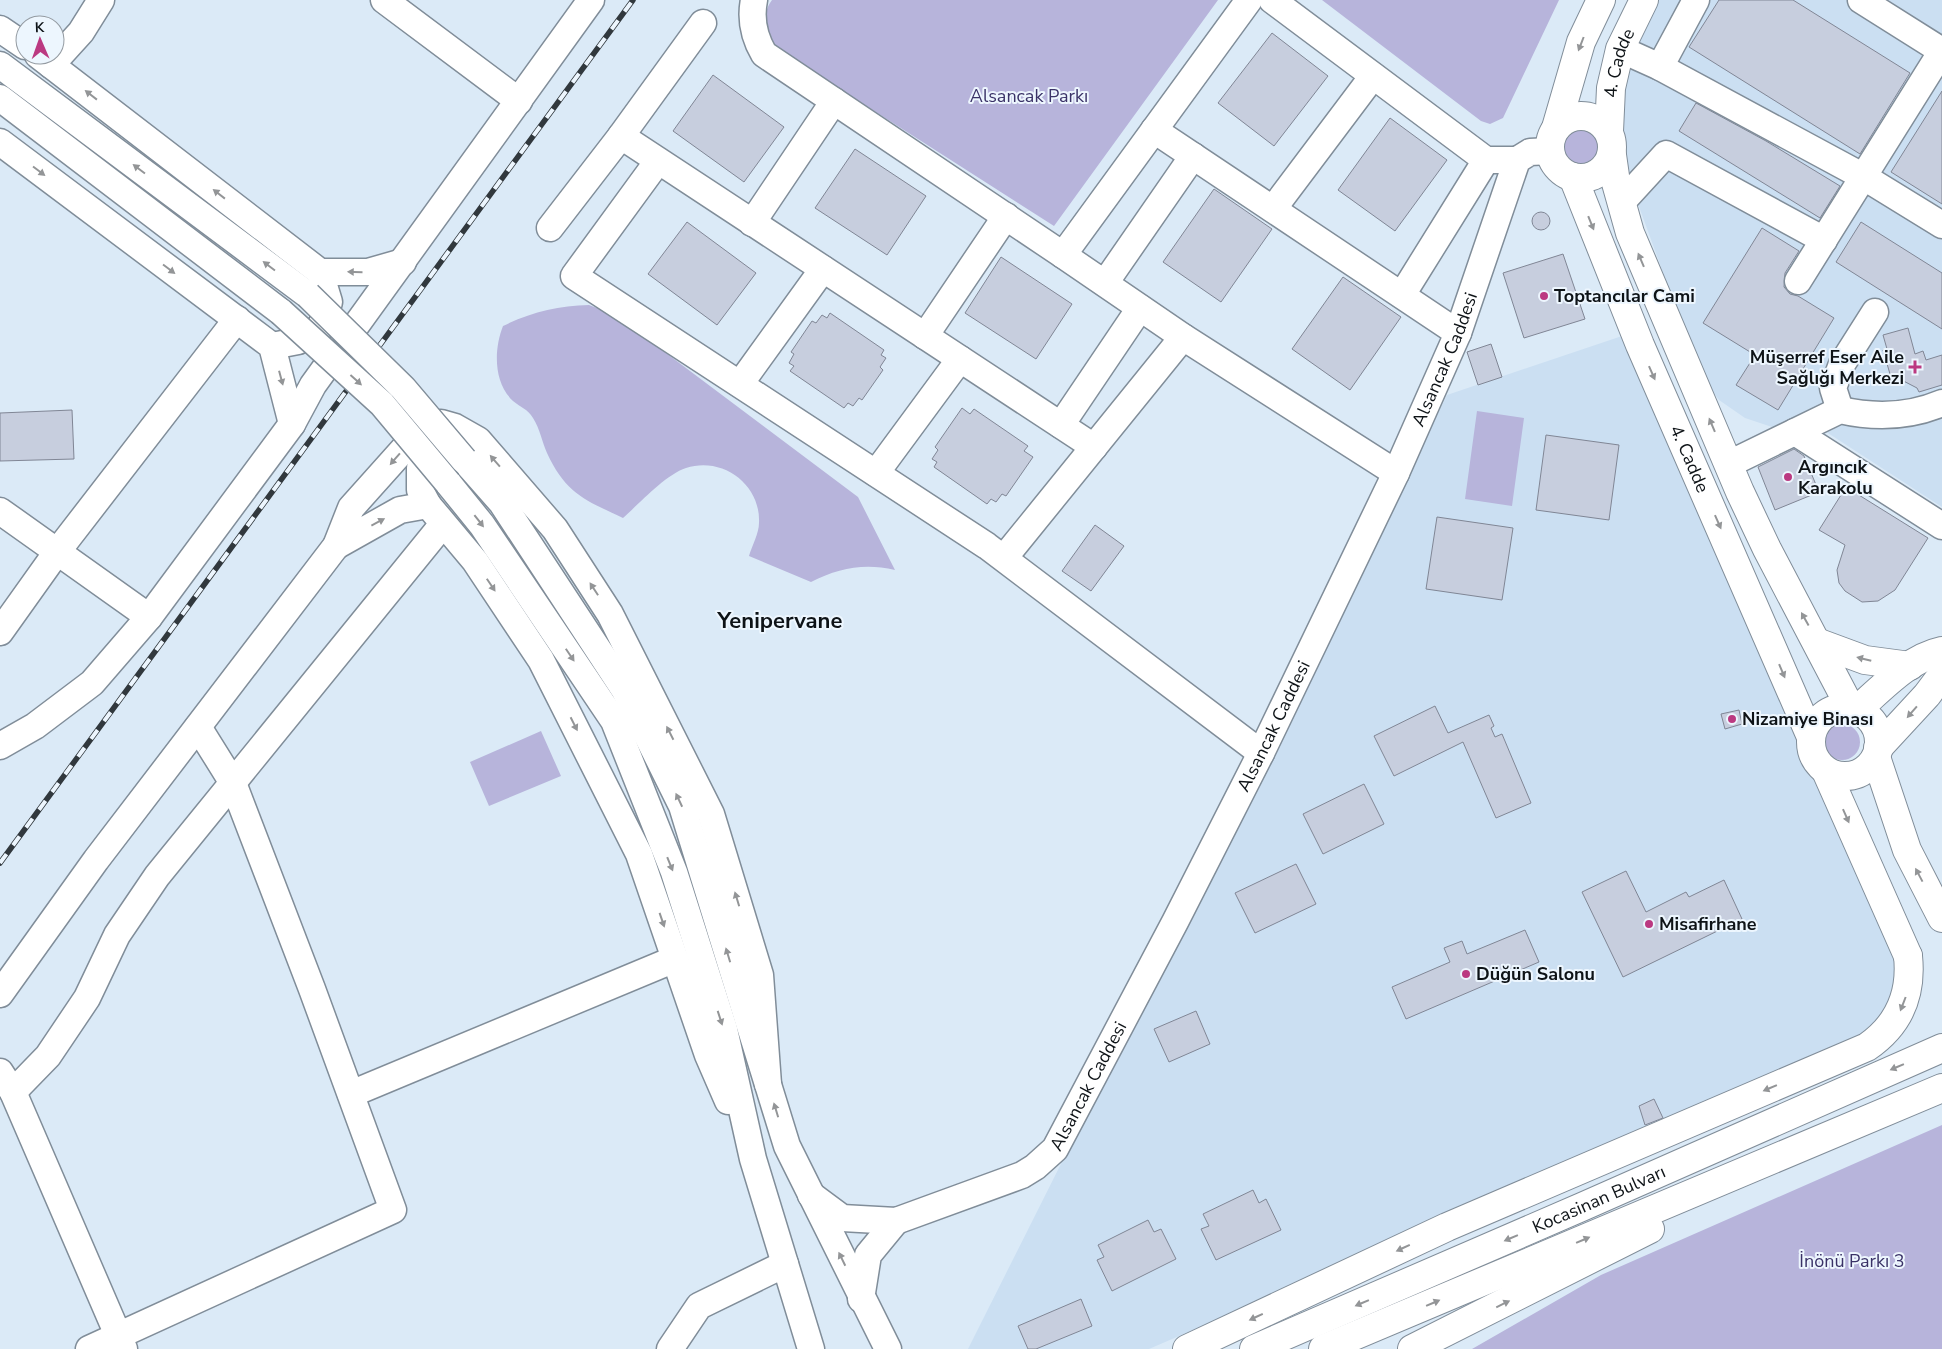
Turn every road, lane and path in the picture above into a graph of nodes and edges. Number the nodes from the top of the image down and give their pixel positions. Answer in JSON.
{"nodes":[{"id":1,"x":101,"y":0,"type":"edge"},
{"id":2,"x":384,"y":0,"type":"edge"},
{"id":3,"x":591,"y":0,"type":"edge"},
{"id":4,"x":754,"y":0,"type":"edge"},
{"id":5,"x":1249,"y":0,"type":"edge"},
{"id":6,"x":1272,"y":0,"type":"edge"},
{"id":7,"x":1601,"y":0,"type":"edge"},
{"id":8,"x":1644,"y":0,"type":"edge"},
{"id":9,"x":1696,"y":0,"type":"edge"},
{"id":10,"x":1860,"y":0,"type":"edge"},
{"id":11,"x":703,"y":23,"type":"dead end"},
{"id":12,"x":0,"y":29,"type":"edge"},
{"id":13,"x":15,"y":39,"type":"edge"},
{"id":14,"x":65,"y":44,"type":"edge"},
{"id":15,"x":1620,"y":49,"type":"junction"},
{"id":16,"x":1942,"y":51,"type":"edge"},
{"id":17,"x":0,"y":65,"type":"edge"},
{"id":18,"x":51,"y":65,"type":"edge"},
{"id":19,"x":1660,"y":67,"type":"junction"},
{"id":20,"x":1373,"y":76,"type":"junction"},
{"id":21,"x":0,"y":98,"type":"edge"},
{"id":22,"x":518,"y":101,"type":"junction"},
{"id":23,"x":834,"y":101,"type":"junction"},
{"id":24,"x":1154,"y":130,"type":"junction"},
{"id":25,"x":621,"y":136,"type":"junction"},
{"id":26,"x":1553,"y":139,"type":"junction"},
{"id":27,"x":0,"y":142,"type":"edge"},
{"id":28,"x":1610,"y":143,"type":"junction"},
{"id":29,"x":1193,"y":156,"type":"junction"},
{"id":30,"x":1486,"y":160,"type":"junction"},
{"id":31,"x":1517,"y":160,"type":"junction"},
{"id":32,"x":658,"y":161,"type":"junction"},
{"id":33,"x":1864,"y":176,"type":"junction"},
{"id":34,"x":1573,"y":177,"type":"junction"},
{"id":35,"x":1622,"y":202,"type":"junction"},
{"id":36,"x":1273,"y":209,"type":"junction"},
{"id":37,"x":1006,"y":216,"type":"junction"},
{"id":38,"x":752,"y":223,"type":"junction"},
{"id":39,"x":1942,"y":225,"type":"edge"},
{"id":40,"x":550,"y":228,"type":"dead end"},
{"id":41,"x":1824,"y":240,"type":"junction"},
{"id":42,"x":1063,"y":254,"type":"junction"},
{"id":43,"x":403,"y":262,"type":"junction"},
{"id":44,"x":823,"y":269,"type":"junction"},
{"id":45,"x":320,"y":272,"type":"junction"},
{"id":46,"x":1798,"y":281,"type":"dead end"},
{"id":47,"x":1105,"y":283,"type":"junction"},
{"id":48,"x":1402,"y":295,"type":"junction"},
{"id":49,"x":1140,"y":308,"type":"junction"},
{"id":50,"x":1875,"y":312,"type":"dead end"},
{"id":51,"x":236,"y":320,"type":"junction"},
{"id":52,"x":1458,"y":333,"type":"junction"},
{"id":53,"x":925,"y":336,"type":"junction"},
{"id":54,"x":1183,"y":337,"type":"junction"},
{"id":55,"x":272,"y":346,"type":"junction"},
{"id":56,"x":960,"y":359,"type":"junction"},
{"id":57,"x":740,"y":384,"type":"junction"},
{"id":58,"x":1942,"y":404,"type":"edge"},
{"id":59,"x":1840,"y":410,"type":"junction"},
{"id":60,"x":292,"y":424,"type":"junction"},
{"id":61,"x":1060,"y":425,"type":"junction"},
{"id":62,"x":1795,"y":432,"type":"junction"},
{"id":63,"x":1094,"y":447,"type":"junction"},
{"id":64,"x":471,"y":450,"type":"junction"},
{"id":65,"x":1729,"y":464,"type":"junction"},
{"id":66,"x":876,"y":473,"type":"junction"},
{"id":67,"x":1396,"y":473,"type":"junction"},
{"id":68,"x":0,"y":511,"type":"edge"},
{"id":69,"x":436,"y":515,"type":"junction"},
{"id":70,"x":1942,"y":526,"type":"edge"},
{"id":71,"x":336,"y":546,"type":"junction"},
{"id":72,"x":57,"y":552,"type":"junction"},
{"id":73,"x":1004,"y":558,"type":"junction"},
{"id":74,"x":149,"y":617,"type":"junction"},
{"id":75,"x":0,"y":632,"type":"edge"},
{"id":76,"x":1818,"y":643,"type":"junction"},
{"id":77,"x":1942,"y":651,"type":"edge"},
{"id":78,"x":1910,"y":666,"type":"junction"},
{"id":79,"x":1942,"y":675,"type":"edge"},
{"id":80,"x":1854,"y":710,"type":"junction"},
{"id":81,"x":198,"y":728,"type":"junction"},
{"id":82,"x":1811,"y":738,"type":"junction"},
{"id":83,"x":0,"y":746,"type":"edge"},
{"id":84,"x":1877,"y":752,"type":"junction"},
{"id":85,"x":1261,"y":753,"type":"junction"},
{"id":86,"x":1826,"y":771,"type":"junction"},
{"id":87,"x":233,"y":783,"type":"junction"},
{"id":88,"x":1942,"y":918,"type":"edge"},
{"id":89,"x":676,"y":959,"type":"junction"},
{"id":90,"x":0,"y":994,"type":"edge"},
{"id":91,"x":1942,"y":1048,"type":"edge"},
{"id":92,"x":7,"y":1082,"type":"edge"},
{"id":93,"x":1942,"y":1088,"type":"edge"},
{"id":94,"x":351,"y":1094,"type":"junction"},
{"id":95,"x":1811,"y":1104,"type":"junction"},
{"id":96,"x":1843,"y":1130,"type":"junction"},
{"id":97,"x":754,"y":1159,"type":"junction"},
{"id":98,"x":811,"y":1195,"type":"junction"},
{"id":99,"x":896,"y":1221,"type":"junction"},
{"id":100,"x":1447,"y":1227,"type":"junction"},
{"id":101,"x":785,"y":1264,"type":"junction"},
{"id":102,"x":861,"y":1298,"type":"junction"},
{"id":103,"x":121,"y":1342,"type":"edge"},
{"id":104,"x":89,"y":1349,"type":"edge"},
{"id":105,"x":670,"y":1349,"type":"edge"},
{"id":106,"x":811,"y":1349,"type":"edge"},
{"id":107,"x":888,"y":1349,"type":"edge"},
{"id":108,"x":1186,"y":1349,"type":"edge"},
{"id":109,"x":1254,"y":1349,"type":"edge"},
{"id":110,"x":1324,"y":1349,"type":"edge"},
{"id":111,"x":1412,"y":1349,"type":"edge"}],
"edges":[{"from":1,"to":14,"type":"street"},
{"from":2,"to":22,"type":"street"},
{"from":3,"to":22,"type":"street"},
{"from":4,"to":23,"type":"street"},
{"from":5,"to":24,"type":"street"},
{"from":6,"to":20,"type":"street"},
{"from":7,"to":26,"type":"main road","one_way":true},
{"from":8,"to":15,"type":"main road","name":"4. Cadde"},
{"from":9,"to":19,"type":"street"},
{"from":10,"to":16,"type":"street"},
{"from":11,"to":25,"type":"street"},
{"from":12,"to":13,"type":"street"},
{"from":15,"to":19,"type":"street"},
{"from":15,"to":28,"type":"main road","name":"4. Cadde"},
{"from":16,"to":33,"type":"street"},
{"from":64,"to":17,"type":"street","one_way":true,"bridge":true},
{"from":45,"to":18,"type":"street","one_way":true},
{"from":19,"to":33,"type":"street"},
{"from":20,"to":30,"type":"street"},
{"from":20,"to":36,"type":"street"},
{"from":21,"to":97,"type":"street","one_way":true,"bridge":true},
{"from":22,"to":43,"type":"street"},
{"from":23,"to":37,"type":"street"},
{"from":23,"to":38,"type":"street"},
{"from":24,"to":29,"type":"street"},
{"from":24,"to":42,"type":"street"},
{"from":25,"to":32,"type":"street"},
{"from":25,"to":40,"type":"street"},
{"from":26,"to":28,"type":"main road"},
{"from":26,"to":31,"type":"street"},
{"from":26,"to":34,"type":"main road"},
{"from":27,"to":51,"type":"street","one_way":true},
{"from":28,"to":34,"type":"main road"},
{"from":28,"to":35,"type":"main road","name":"4. Cadde"},
{"from":29,"to":36,"type":"street"},
{"from":29,"to":47,"type":"street"},
{"from":30,"to":31,"type":"street"},
{"from":30,"to":48,"type":"street"},
{"from":31,"to":52,"type":"street","name":"Alsancak Caddesi"},
{"from":32,"to":38,"type":"street"},
{"from":32,"to":57,"type":"street"},
{"from":33,"to":39,"type":"street"},
{"from":33,"to":41,"type":"street"},
{"from":34,"to":82,"type":"main road","name":"4. Cadde","one_way":true},
{"from":35,"to":41,"type":"street"},
{"from":65,"to":35,"type":"main road","name":"4. Cadde","one_way":true},
{"from":36,"to":48,"type":"street"},
{"from":37,"to":42,"type":"street"},
{"from":37,"to":53,"type":"street"},
{"from":38,"to":44,"type":"street"},
{"from":41,"to":46,"type":"street"},
{"from":42,"to":47,"type":"street"},
{"from":43,"to":45,"type":"street","one_way":true},
{"from":43,"to":60,"type":"street"},
{"from":44,"to":53,"type":"street"},
{"from":44,"to":57,"type":"street"},
{"from":45,"to":55,"type":"street"},
{"from":47,"to":49,"type":"street"},
{"from":48,"to":52,"type":"street"},
{"from":49,"to":54,"type":"street"},
{"from":49,"to":61,"type":"street"},
{"from":50,"to":59,"type":"street"},
{"from":51,"to":55,"type":"street"},
{"from":51,"to":72,"type":"street"},
{"from":52,"to":67,"type":"street","name":"Alsancak Caddesi"},
{"from":53,"to":56,"type":"street"},
{"from":54,"to":63,"type":"street"},
{"from":54,"to":67,"type":"street"},
{"from":55,"to":60,"type":"street","one_way":true},
{"from":56,"to":61,"type":"street"},
{"from":56,"to":66,"type":"street"},
{"from":57,"to":66,"type":"street"},
{"from":58,"to":59,"type":"street"},
{"from":59,"to":62,"type":"street"},
{"from":60,"to":74,"type":"street"},
{"from":61,"to":63,"type":"street"},
{"from":62,"to":65,"type":"street"},
{"from":62,"to":70,"type":"street"},
{"from":63,"to":73,"type":"street"},
{"from":64,"to":69,"type":"street"},
{"from":64,"to":71,"type":"street","one_way":true},
{"from":98,"to":64,"type":"street","one_way":true},
{"from":76,"to":65,"type":"main road","name":"4. Cadde","one_way":true},
{"from":66,"to":73,"type":"street"},
{"from":67,"to":85,"type":"street","name":"Alsancak Caddesi"},
{"from":68,"to":72,"type":"street"},
{"from":71,"to":69,"type":"street","one_way":true},
{"from":69,"to":87,"type":"street"},
{"from":69,"to":89,"type":"street","one_way":true},
{"from":71,"to":81,"type":"street"},
{"from":72,"to":74,"type":"street"},
{"from":72,"to":75,"type":"street"},
{"from":73,"to":85,"type":"street"},
{"from":74,"to":83,"type":"street"},
{"from":78,"to":76,"type":"main road","one_way":true},
{"from":76,"to":80,"type":"main road","name":"4. Cadde"},
{"from":77,"to":78,"type":"main road"},
{"from":78,"to":80,"type":"main road"},
{"from":79,"to":84,"type":"main road","one_way":true},
{"from":80,"to":82,"type":"main road"},
{"from":80,"to":84,"type":"main road"},
{"from":81,"to":87,"type":"street"},
{"from":81,"to":90,"type":"street"},
{"from":82,"to":86,"type":"main road"},
{"from":84,"to":86,"type":"main road"},
{"from":88,"to":84,"type":"main road","one_way":true},
{"from":85,"to":99,"type":"street","name":"Alsancak Caddesi"},
{"from":86,"to":100,"type":"main road","one_way":true},
{"from":87,"to":92,"type":"street"},
{"from":87,"to":94,"type":"street"},
{"from":89,"to":94,"type":"street"},
{"from":89,"to":97,"type":"street"},
{"from":91,"to":95,"type":"main road","name":"Kocasinan Bulvarı","one_way":true},
{"from":92,"to":103,"type":"street"},
{"from":93,"to":96,"type":"main road","name":"Kocasinan Bulvarı"},
{"from":94,"to":103,"type":"street"},
{"from":95,"to":100,"type":"main road"},
{"from":95,"to":109,"type":"main road","name":"Kocasinan Bulvarı","one_way":true},
{"from":110,"to":96,"type":"main road","name":"Kocasinan Bulvarı","one_way":true},
{"from":111,"to":96,"type":"main road","one_way":true},
{"from":97,"to":101,"type":"street"},
{"from":98,"to":99,"type":"street","name":"Alsancak Caddesi"},
{"from":102,"to":98,"type":"street","one_way":true},
{"from":99,"to":102,"type":"street"},
{"from":100,"to":108,"type":"main road","one_way":true},
{"from":101,"to":105,"type":"street"},
{"from":101,"to":106,"type":"street"},
{"from":102,"to":107,"type":"street"},
{"from":103,"to":104,"type":"street"}]}
